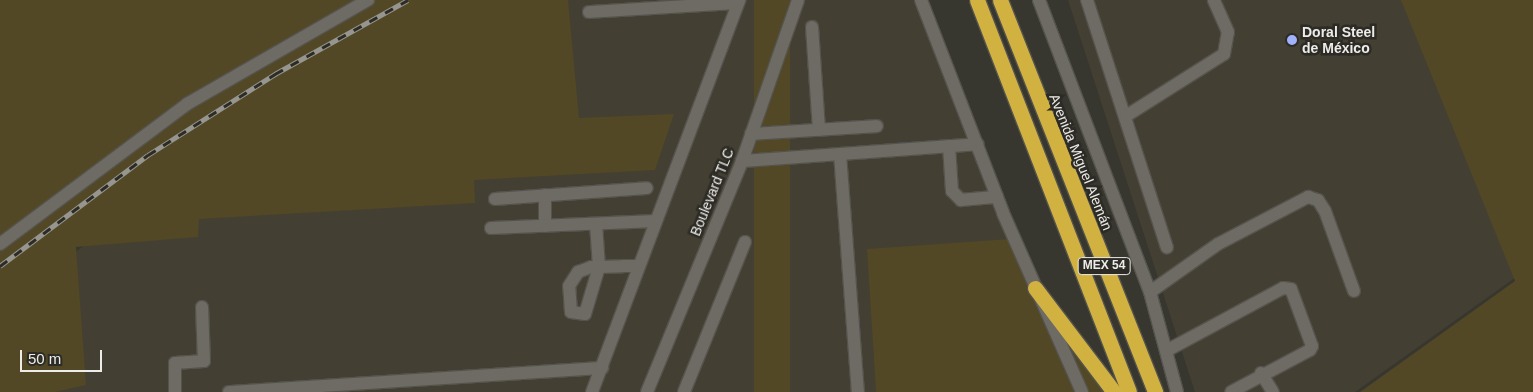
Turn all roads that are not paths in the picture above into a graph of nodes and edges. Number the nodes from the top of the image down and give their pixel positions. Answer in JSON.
{"nodes":[{"id":1,"x":368,"y":0,"type":"edge"},
{"id":2,"x":798,"y":0,"type":"edge"},
{"id":3,"x":921,"y":0,"type":"edge"},
{"id":4,"x":976,"y":0,"type":"edge"},
{"id":5,"x":1000,"y":0,"type":"edge"},
{"id":6,"x":1039,"y":0,"type":"edge"},
{"id":7,"x":1087,"y":0,"type":"edge"},
{"id":8,"x":1214,"y":0,"type":"edge"},
{"id":9,"x":739,"y":2,"type":"edge"},
{"id":10,"x":589,"y":12,"type":"dead end"},
{"id":11,"x":812,"y":27,"type":"dead end"},
{"id":12,"x":1126,"y":116,"type":"junction"},
{"id":13,"x":877,"y":126,"type":"dead end"},
{"id":14,"x":820,"y":130,"type":"junction"},
{"id":15,"x":751,"y":134,"type":"junction"},
{"id":16,"x":977,"y":144,"type":"junction"},
{"id":17,"x":949,"y":146,"type":"junction"},
{"id":18,"x":840,"y":154,"type":"junction"},
{"id":19,"x":742,"y":161,"type":"junction"},
{"id":20,"x":647,"y":188,"type":"dead end"},
{"id":21,"x":544,"y":195,"type":"junction"},
{"id":22,"x":997,"y":197,"type":"junction"},
{"id":23,"x":496,"y":199,"type":"dead end"},
{"id":24,"x":656,"y":221,"type":"junction"},
{"id":25,"x":596,"y":224,"type":"junction"},
{"id":26,"x":545,"y":226,"type":"junction"},
{"id":27,"x":491,"y":228,"type":"dead end"},
{"id":28,"x":745,"y":242,"type":"dead end"},
{"id":29,"x":0,"y":244,"type":"edge"},
{"id":30,"x":1167,"y":247,"type":"dead end"},
{"id":31,"x":639,"y":266,"type":"junction"},
{"id":32,"x":1035,"y":288,"type":"junction"},
{"id":33,"x":1354,"y":291,"type":"dead end"},
{"id":34,"x":1150,"y":292,"type":"junction"},
{"id":35,"x":202,"y":307,"type":"dead end"},
{"id":36,"x":1166,"y":351,"type":"junction"},
{"id":37,"x":602,"y":368,"type":"junction"},
{"id":38,"x":1261,"y":373,"type":"junction"},
{"id":39,"x":289,"y":390,"type":"edge"},
{"id":40,"x":175,"y":392,"type":"edge"},
{"id":41,"x":229,"y":392,"type":"edge"},
{"id":42,"x":592,"y":392,"type":"edge"},
{"id":43,"x":646,"y":392,"type":"edge"},
{"id":44,"x":684,"y":392,"type":"edge"},
{"id":45,"x":858,"y":392,"type":"edge"},
{"id":46,"x":1082,"y":392,"type":"edge"},
{"id":47,"x":1114,"y":392,"type":"edge"},
{"id":48,"x":1130,"y":392,"type":"edge"},
{"id":49,"x":1155,"y":392,"type":"edge"},
{"id":50,"x":1177,"y":392,"type":"edge"},
{"id":51,"x":1231,"y":392,"type":"edge"},
{"id":52,"x":1273,"y":392,"type":"edge"}],
"edges":[{"from":1,"to":29,"type":"street"},
{"from":2,"to":15,"type":"street","name":"Boulevard TLC"},
{"from":3,"to":16,"type":"street"},
{"from":4,"to":48,"type":"highway","number":"MEX 54"},
{"from":5,"to":49,"type":"highway","name":"Avenida Miguel Alemán","number":"MEX 54"},
{"from":6,"to":34,"type":"street"},
{"from":7,"to":12,"type":"street"},
{"from":8,"to":12,"type":"street"},
{"from":9,"to":10,"type":"street"},
{"from":9,"to":24,"type":"street"},
{"from":11,"to":14,"type":"street"},
{"from":12,"to":30,"type":"street"},
{"from":13,"to":14,"type":"street"},
{"from":14,"to":15,"type":"street"},
{"from":15,"to":19,"type":"street","name":"Boulevard TLC"},
{"from":16,"to":17,"type":"street"},
{"from":16,"to":22,"type":"street"},
{"from":17,"to":18,"type":"street"},
{"from":17,"to":22,"type":"street"},
{"from":18,"to":19,"type":"street"},
{"from":18,"to":45,"type":"street"},
{"from":19,"to":43,"type":"street","name":"Boulevard TLC"},
{"from":20,"to":21,"type":"street"},
{"from":21,"to":23,"type":"street"},
{"from":21,"to":26,"type":"street"},
{"from":22,"to":32,"type":"street"},
{"from":24,"to":25,"type":"street"},
{"from":24,"to":31,"type":"street"},
{"from":25,"to":26,"type":"street"},
{"from":25,"to":31,"type":"street"},
{"from":26,"to":27,"type":"street"},
{"from":28,"to":44,"type":"street"},
{"from":31,"to":37,"type":"street"},
{"from":32,"to":46,"type":"street"},
{"from":32,"to":47,"type":"highway"},
{"from":33,"to":34,"type":"street"},
{"from":34,"to":36,"type":"street"},
{"from":35,"to":40,"type":"street"},
{"from":36,"to":38,"type":"street"},
{"from":36,"to":50,"type":"street"},
{"from":37,"to":39,"type":"street"},
{"from":37,"to":42,"type":"street"},
{"from":38,"to":51,"type":"street"},
{"from":38,"to":52,"type":"street"},
{"from":39,"to":41,"type":"street"}]}
